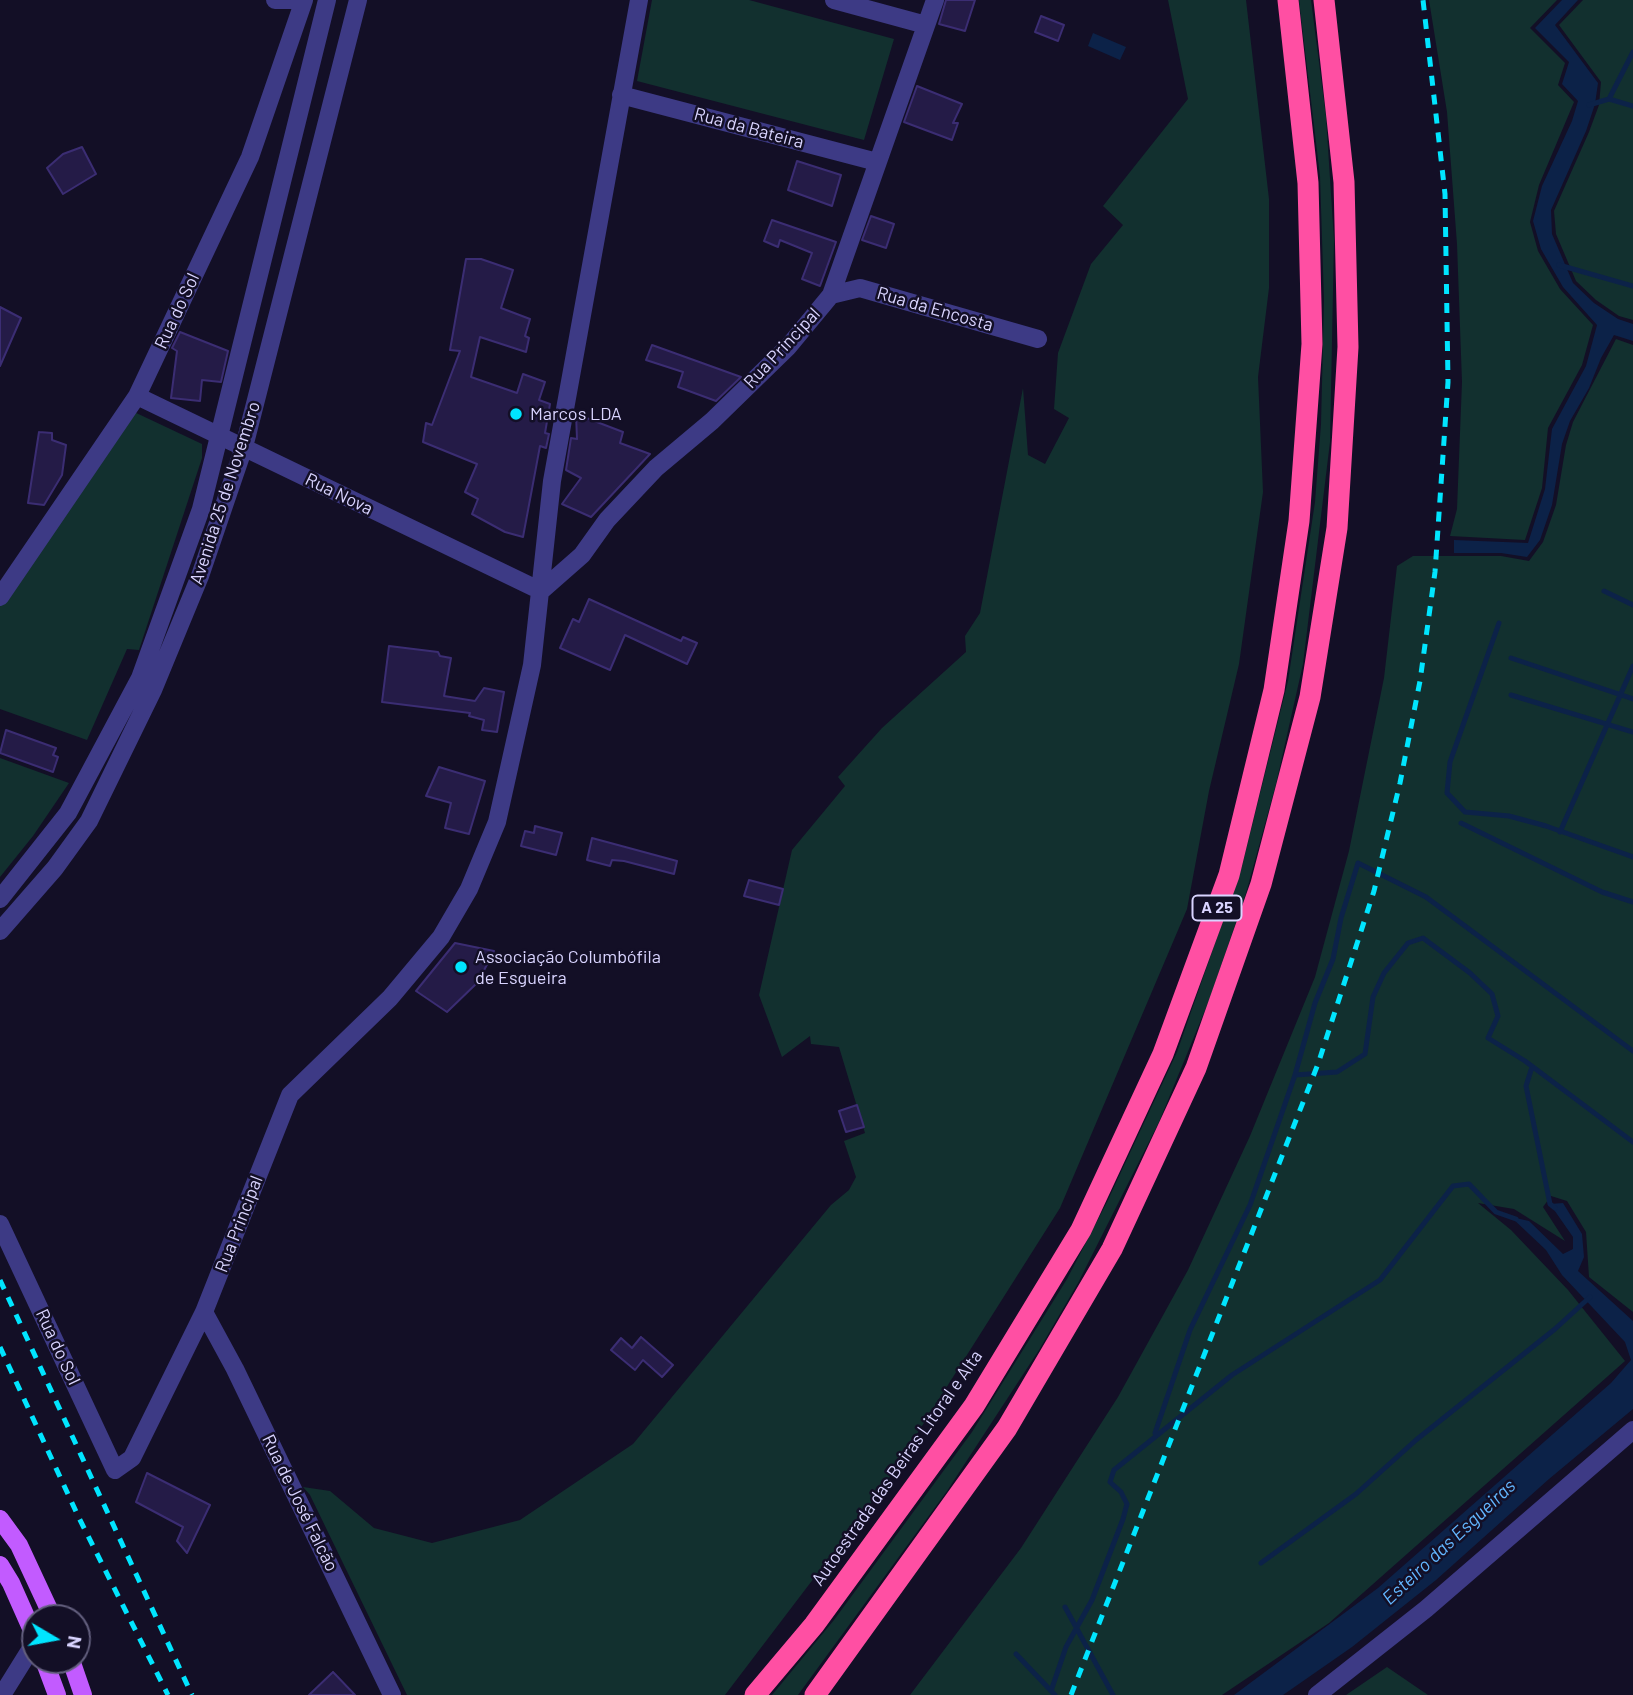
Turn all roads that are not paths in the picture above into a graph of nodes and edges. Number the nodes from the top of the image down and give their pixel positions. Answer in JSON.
{"nodes":[{"id":1,"x":275,"y":0,"type":"edge"},
{"id":2,"x":296,"y":0,"type":"edge"},
{"id":3,"x":639,"y":0,"type":"edge"},
{"id":4,"x":834,"y":0,"type":"edge"},
{"id":5,"x":935,"y":0,"type":"edge"},
{"id":6,"x":1288,"y":0,"type":"edge"},
{"id":7,"x":1324,"y":0,"type":"edge"},
{"id":8,"x":316,"y":1,"type":"edge"},
{"id":9,"x":357,"y":6,"type":"edge"},
{"id":10,"x":926,"y":25,"type":"junction"},
{"id":11,"x":621,"y":95,"type":"junction"},
{"id":12,"x":877,"y":162,"type":"junction"},
{"id":13,"x":831,"y":295,"type":"junction"},
{"id":14,"x":1038,"y":339,"type":"dead end"},
{"id":15,"x":137,"y":396,"type":"junction"},
{"id":16,"x":220,"y":437,"type":"junction"},
{"id":17,"x":244,"y":447,"type":"junction"},
{"id":18,"x":541,"y":592,"type":"junction"},
{"id":19,"x":0,"y":597,"type":"edge"},
{"id":20,"x":0,"y":899,"type":"edge"},
{"id":21,"x":0,"y":931,"type":"edge"},
{"id":22,"x":0,"y":1224,"type":"edge"},
{"id":23,"x":204,"y":1312,"type":"junction"},
{"id":24,"x":1633,"y":1430,"type":"edge"},
{"id":25,"x":115,"y":1470,"type":"joint"},
{"id":26,"x":0,"y":1519,"type":"edge"},
{"id":27,"x":0,"y":1565,"type":"edge"},
{"id":28,"x":4,"y":1582,"type":"edge"},
{"id":29,"x":46,"y":1604,"type":"edge"},
{"id":30,"x":21,"y":1614,"type":"edge"},
{"id":31,"x":21,"y":1663,"type":"edge"},
{"id":32,"x":49,"y":1674,"type":"edge"},
{"id":33,"x":76,"y":1674,"type":"edge"},
{"id":34,"x":2,"y":1695,"type":"edge"},
{"id":35,"x":57,"y":1695,"type":"edge"},
{"id":36,"x":83,"y":1695,"type":"edge"},
{"id":37,"x":392,"y":1695,"type":"edge"},
{"id":38,"x":755,"y":1695,"type":"edge"},
{"id":39,"x":816,"y":1695,"type":"edge"},
{"id":40,"x":1317,"y":1695,"type":"edge"}],
"edges":[{"from":1,"to":2,"type":"street"},
{"from":3,"to":11,"type":"street","name":"Rua Principal"},
{"from":4,"to":10,"type":"street"},
{"from":5,"to":10,"type":"street","name":"Rua Principal"},
{"from":6,"to":38,"type":"highway","name":"Autoestrada das Beiras Litoral e Alta","number":"A 25"},
{"from":7,"to":39,"type":"highway","number":"A 25"},
{"from":8,"to":9,"type":"street","name":"Avenida 25 de Novembro"},
{"from":8,"to":15,"type":"street","name":"Rua do Sol"},
{"from":8,"to":16,"type":"street","name":"Avenida 25 de Novembro"},
{"from":9,"to":17,"type":"street","name":"Avenida 25 de Novembro"},
{"from":10,"to":12,"type":"street","name":"Rua Principal"},
{"from":11,"to":12,"type":"street","name":"Rua da Bateira"},
{"from":11,"to":18,"type":"street","name":"Rua Principal"},
{"from":12,"to":13,"type":"street","name":"Rua Principal"},
{"from":13,"to":14,"type":"street","name":"Rua da Encosta"},
{"from":13,"to":18,"type":"street","name":"Rua Principal"},
{"from":15,"to":16,"type":"street","name":"Rua Nova"},
{"from":15,"to":19,"type":"street","name":"Rua do Sol"},
{"from":16,"to":17,"type":"street","name":"Rua Nova"},
{"from":16,"to":20,"type":"street","name":"Avenida 25 de Novembro"},
{"from":17,"to":18,"type":"street","name":"Rua Nova"},
{"from":17,"to":21,"type":"street","name":"Avenida 25 de Novembro"},
{"from":18,"to":23,"type":"street","name":"Rua Principal"},
{"from":22,"to":25,"type":"street","name":"Rua do Sol"},
{"from":23,"to":25,"type":"street","name":"Rua Principal"},
{"from":23,"to":37,"type":"street","name":"Rua de José Falcão"},
{"from":24,"to":40,"type":"street"},
{"from":26,"to":29,"type":"main road"},
{"from":27,"to":28,"type":"main road"},
{"from":28,"to":30,"type":"main road"},
{"from":31,"to":34,"type":"street"},
{"from":32,"to":35,"type":"main road"},
{"from":33,"to":36,"type":"main road"}]}
